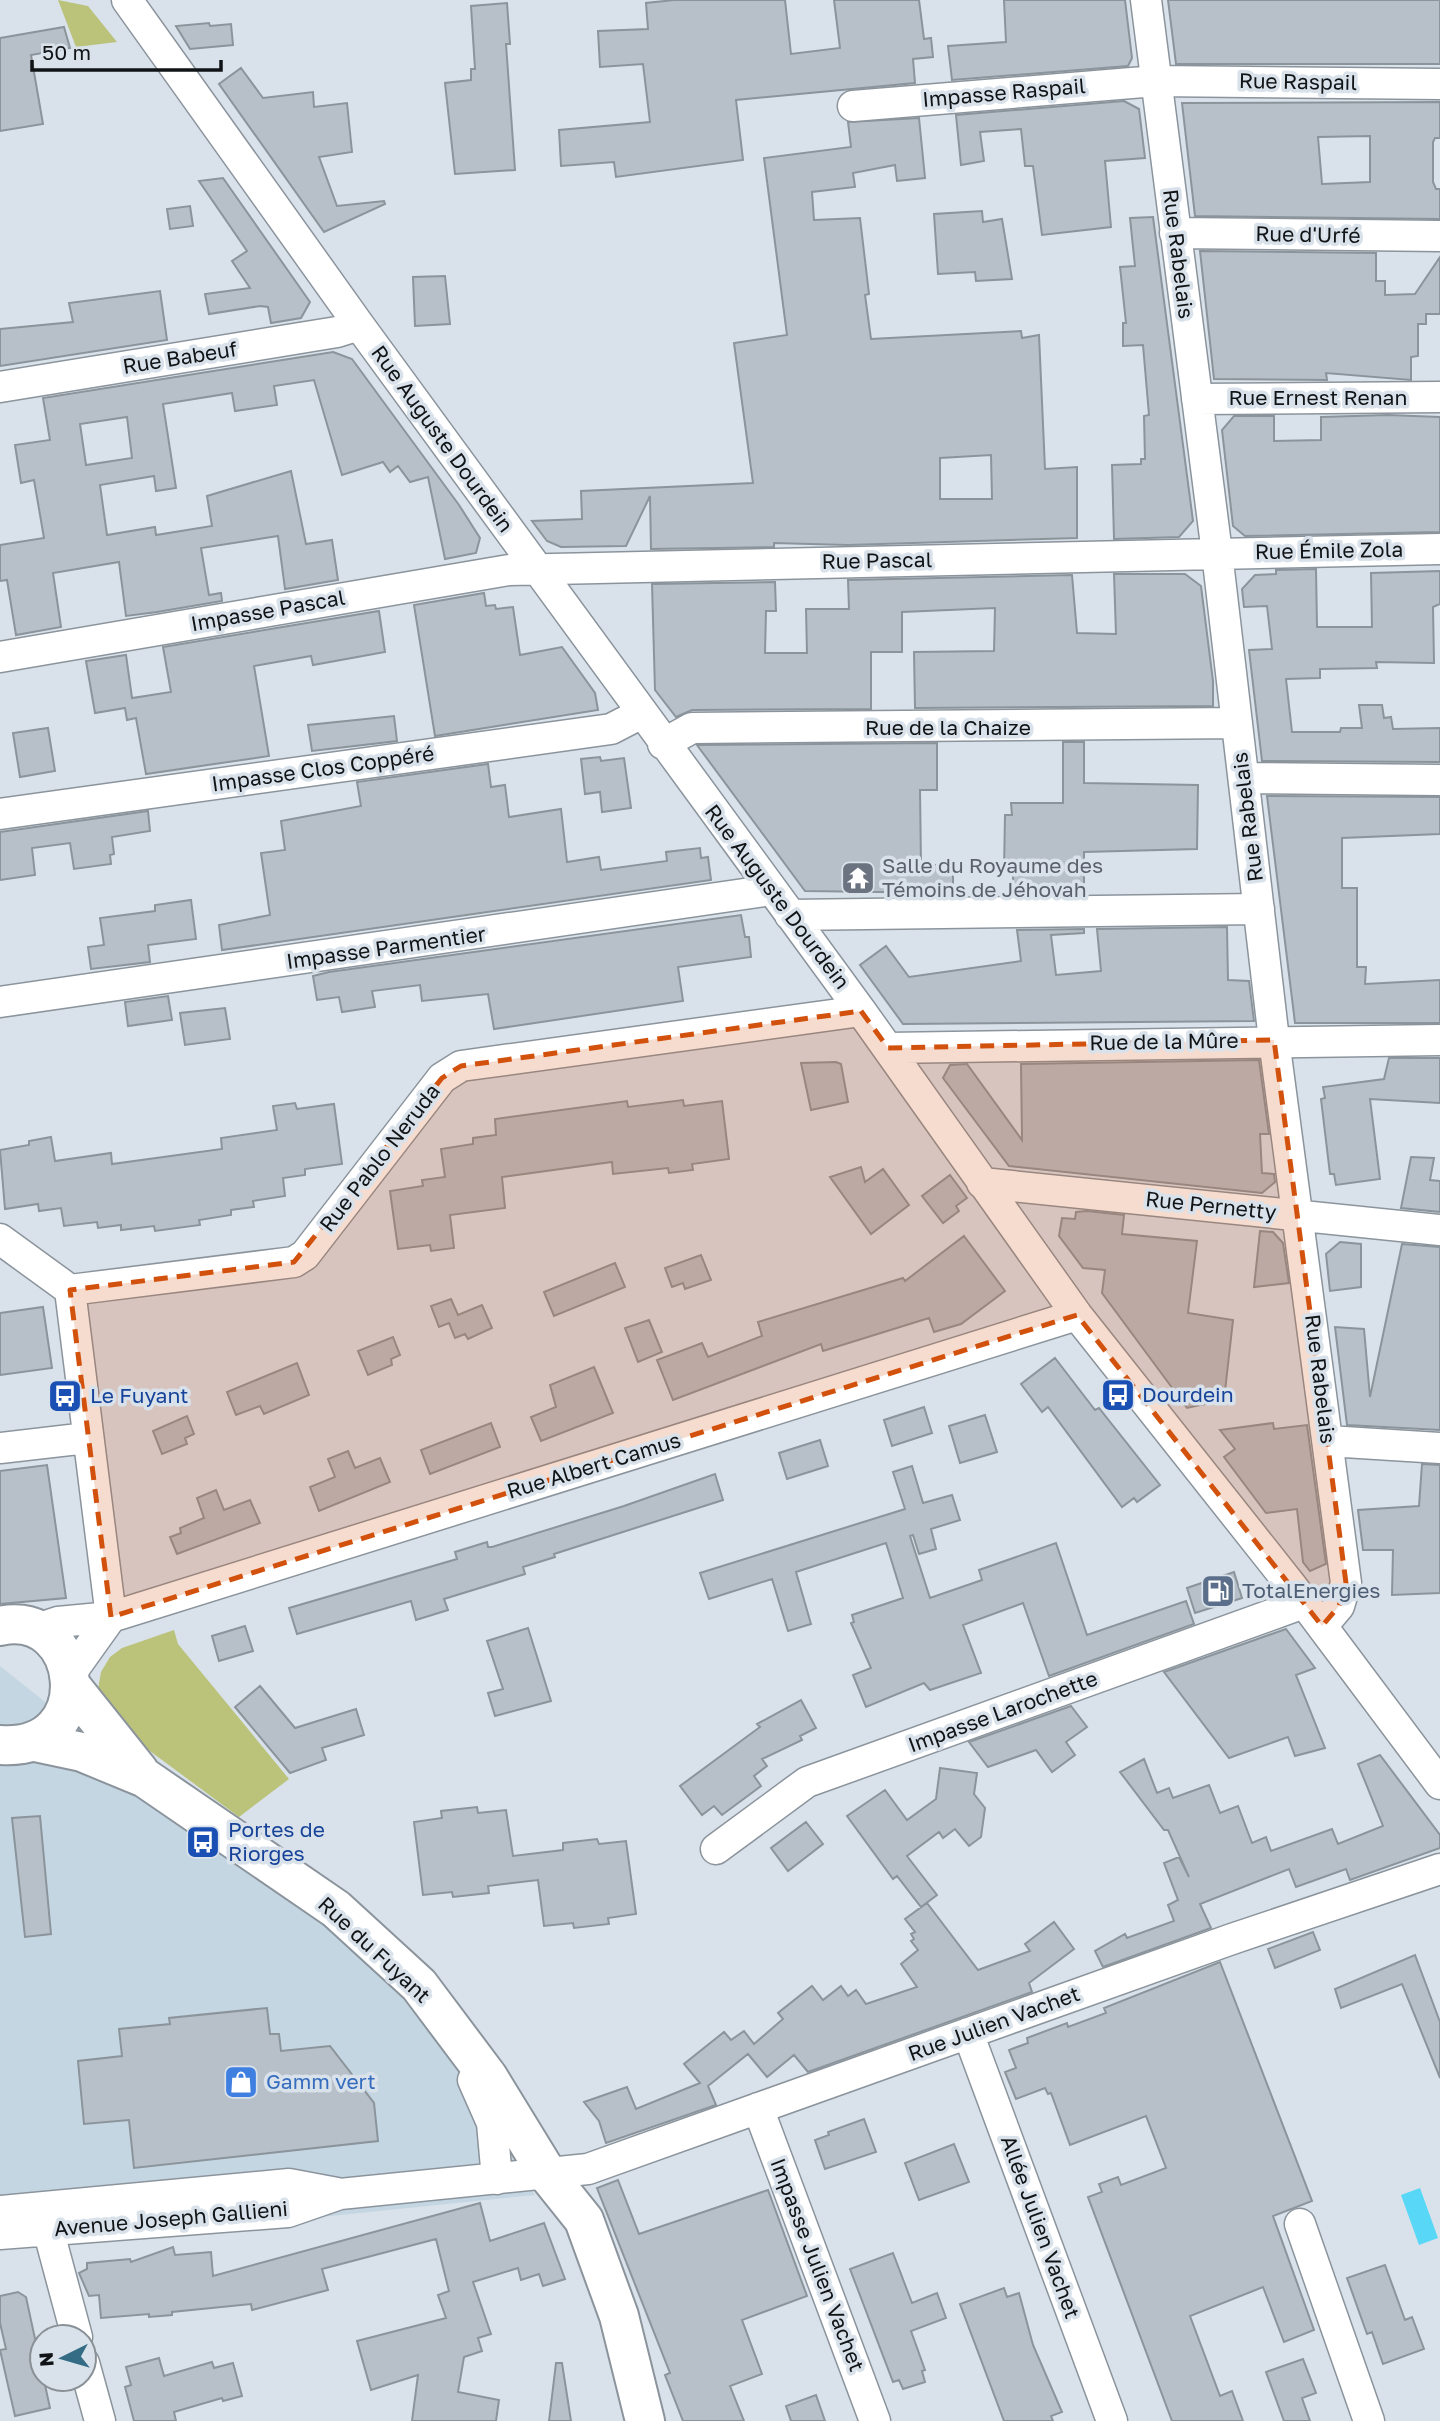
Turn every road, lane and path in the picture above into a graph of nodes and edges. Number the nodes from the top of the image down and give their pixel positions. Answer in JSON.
{"nodes":[{"id":1,"x":127,"y":0,"type":"edge"},
{"id":2,"x":1146,"y":0,"type":"edge"},
{"id":3,"x":1156,"y":80,"type":"junction"},
{"id":4,"x":1440,"y":84,"type":"edge"},
{"id":5,"x":853,"y":106,"type":"dead end"},
{"id":6,"x":1175,"y":233,"type":"junction"},
{"id":7,"x":1440,"y":236,"type":"edge"},
{"id":8,"x":359,"y":325,"type":"junction"},
{"id":9,"x":0,"y":387,"type":"edge"},
{"id":10,"x":1440,"y":397,"type":"edge"},
{"id":11,"x":1197,"y":399,"type":"junction"},
{"id":12,"x":1440,"y":549,"type":"edge"},
{"id":13,"x":1217,"y":553,"type":"junction"},
{"id":14,"x":537,"y":569,"type":"junction"},
{"id":15,"x":0,"y":657,"type":"edge"},
{"id":16,"x":642,"y":713,"type":"junction"},
{"id":17,"x":1237,"y":723,"type":"junction"},
{"id":18,"x":663,"y":744,"type":"junction"},
{"id":19,"x":1244,"y":778,"type":"junction"},
{"id":20,"x":1440,"y":780,"type":"edge"},
{"id":21,"x":0,"y":814,"type":"edge"},
{"id":22,"x":772,"y":890,"type":"junction"},
{"id":23,"x":1259,"y":909,"type":"junction"},
{"id":24,"x":790,"y":915,"type":"junction"},
{"id":25,"x":0,"y":1002,"type":"edge"},
{"id":26,"x":861,"y":1011,"type":"junction"},
{"id":27,"x":1274,"y":1040,"type":"junction"},
{"id":28,"x":1440,"y":1040,"type":"edge"},
{"id":29,"x":888,"y":1048,"type":"junction"},
{"id":30,"x":982,"y":1183,"type":"junction"},
{"id":31,"x":1299,"y":1215,"type":"junction"},
{"id":32,"x":1440,"y":1230,"type":"edge"},
{"id":33,"x":0,"y":1239,"type":"edge"},
{"id":34,"x":71,"y":1290,"type":"junction"},
{"id":35,"x":1077,"y":1315,"type":"junction"},
{"id":36,"x":87,"y":1438,"type":"junction"},
{"id":37,"x":1328,"y":1441,"type":"junction"},
{"id":38,"x":0,"y":1448,"type":"edge"},
{"id":39,"x":1440,"y":1448,"type":"edge"},
{"id":40,"x":1313,"y":1615,"type":"junction"},
{"id":41,"x":111,"y":1617,"type":"junction"},
{"id":42,"x":17,"y":1628,"type":"edge"},
{"id":43,"x":71,"y":1680,"type":"junction"},
{"id":44,"x":13,"y":1749,"type":"edge"},
{"id":45,"x":145,"y":1778,"type":"junction"},
{"id":46,"x":1440,"y":1784,"type":"edge"},
{"id":47,"x":716,"y":1849,"type":"dead end"},
{"id":48,"x":1440,"y":1868,"type":"edge"},
{"id":49,"x":419,"y":1985,"type":"junction"},
{"id":50,"x":968,"y":2033,"type":"junction"},
{"id":51,"x":758,"y":2108,"type":"junction"},
{"id":52,"x":548,"y":2175,"type":"junction"},
{"id":53,"x":497,"y":2179,"type":"junction"},
{"id":54,"x":0,"y":2211,"type":"edge"},
{"id":55,"x":47,"y":2218,"type":"junction"},
{"id":56,"x":1300,"y":2224,"type":"dead end"},
{"id":57,"x":0,"y":2234,"type":"edge"},
{"id":58,"x":73,"y":2323,"type":"edge"},
{"id":59,"x":92,"y":2393,"type":"edge"},
{"id":60,"x":100,"y":2421,"type":"edge"},
{"id":61,"x":634,"y":2421,"type":"edge"},
{"id":62,"x":645,"y":2421,"type":"edge"},
{"id":63,"x":875,"y":2421,"type":"edge"},
{"id":64,"x":1112,"y":2421,"type":"edge"},
{"id":65,"x":1369,"y":2421,"type":"edge"}],
"edges":[{"from":1,"to":8,"type":"street","name":"Rue Auguste Dourdein"},
{"from":2,"to":3,"type":"street","name":"Rue Rabelais"},
{"from":3,"to":4,"type":"street","name":"Rue Raspail"},
{"from":3,"to":5,"type":"street","name":"Impasse Raspail"},
{"from":3,"to":6,"type":"street","name":"Rue Rabelais"},
{"from":6,"to":7,"type":"street","name":"Rue d'Urfé"},
{"from":6,"to":11,"type":"street","name":"Rue Rabelais"},
{"from":8,"to":9,"type":"street","name":"Rue Babeuf"},
{"from":8,"to":14,"type":"street","name":"Rue Auguste Dourdein"},
{"from":10,"to":11,"type":"street","name":"Rue Ernest Renan"},
{"from":11,"to":13,"type":"street","name":"Rue Rabelais"},
{"from":12,"to":13,"type":"street","name":"Rue Émile Zola"},
{"from":13,"to":14,"type":"street","name":"Rue Pascal"},
{"from":13,"to":17,"type":"street","name":"Rue Rabelais"},
{"from":14,"to":15,"type":"street","name":"Impasse Pascal"},
{"from":14,"to":16,"type":"street","name":"Rue Auguste Dourdein"},
{"from":16,"to":18,"type":"street","name":"Rue Auguste Dourdein"},
{"from":16,"to":21,"type":"street","name":"Impasse Clos Coppéré"},
{"from":17,"to":18,"type":"street","name":"Rue de la Chaize"},
{"from":17,"to":19,"type":"street","name":"Rue Rabelais"},
{"from":18,"to":22,"type":"street","name":"Rue Auguste Dourdein"},
{"from":19,"to":20,"type":"street"},
{"from":19,"to":23,"type":"street","name":"Rue Rabelais"},
{"from":22,"to":24,"type":"street","name":"Rue Auguste Dourdein"},
{"from":22,"to":25,"type":"street","name":"Impasse Parmentier"},
{"from":23,"to":24,"type":"street"},
{"from":23,"to":27,"type":"street","name":"Rue Rabelais"},
{"from":24,"to":26,"type":"street","name":"Rue Auguste Dourdein"},
{"from":26,"to":29,"type":"street","name":"Rue Auguste Dourdein"},
{"from":26,"to":34,"type":"street","name":"Rue Pablo Neruda"},
{"from":27,"to":28,"type":"street","name":"Rue de la Mûre"},
{"from":27,"to":29,"type":"street","name":"Rue de la Mûre"},
{"from":27,"to":31,"type":"street","name":"Rue Rabelais"},
{"from":29,"to":30,"type":"street","name":"Rue Auguste Dourdein"},
{"from":30,"to":31,"type":"street","name":"Rue Pernetty"},
{"from":30,"to":35,"type":"street","name":"Rue Auguste Dourdein"},
{"from":31,"to":32,"type":"street","name":"Rue Pernetty"},
{"from":31,"to":37,"type":"street","name":"Rue Rabelais"},
{"from":33,"to":34,"type":"street"},
{"from":34,"to":36,"type":"street"},
{"from":35,"to":40,"type":"street","name":"Rue Auguste Dourdein"},
{"from":35,"to":41,"type":"street","name":"Rue Albert Camus"},
{"from":36,"to":38,"type":"street"},
{"from":36,"to":41,"type":"street"},
{"from":37,"to":39,"type":"street"},
{"from":37,"to":40,"type":"street","name":"Rue Rabelais"},
{"from":40,"to":46,"type":"street","name":"Rue Auguste Dourdein"},
{"from":40,"to":47,"type":"street","name":"Impasse Larochette"},
{"from":41,"to":42,"type":"street","name":"Rue Albert Camus"},
{"from":41,"to":43,"type":"street"},
{"from":42,"to":43,"type":"street","name":"Rue du Fuyant"},
{"from":43,"to":44,"type":"street"},
{"from":43,"to":45,"type":"street","name":"Rue du Fuyant"},
{"from":44,"to":45,"type":"street","name":"Rue du Fuyant"},
{"from":45,"to":49,"type":"street","name":"Rue du Fuyant"},
{"from":48,"to":50,"type":"street","name":"Rue Julien Vachet"},
{"from":49,"to":52,"type":"street","name":"Rue du Fuyant"},
{"from":49,"to":53,"type":"street"},
{"from":50,"to":51,"type":"street","name":"Rue Julien Vachet"},
{"from":50,"to":64,"type":"street","name":"Allée Julien Vachet"},
{"from":51,"to":52,"type":"street","name":"Rue Julien Vachet"},
{"from":51,"to":63,"type":"street","name":"Impasse Julien Vachet"},
{"from":52,"to":53,"type":"street","name":"Avenue Joseph Gallieni"},
{"from":52,"to":61,"type":"street"},
{"from":52,"to":62,"type":"street"},
{"from":53,"to":55,"type":"street","name":"Avenue Joseph Gallieni"},
{"from":54,"to":55,"type":"street","name":"Avenue Joseph Gallieni"},
{"from":55,"to":57,"type":"street","name":"Avenue Joseph Gallieni"},
{"from":55,"to":58,"type":"street"},
{"from":56,"to":65,"type":"street"},
{"from":59,"to":60,"type":"street"}]}
